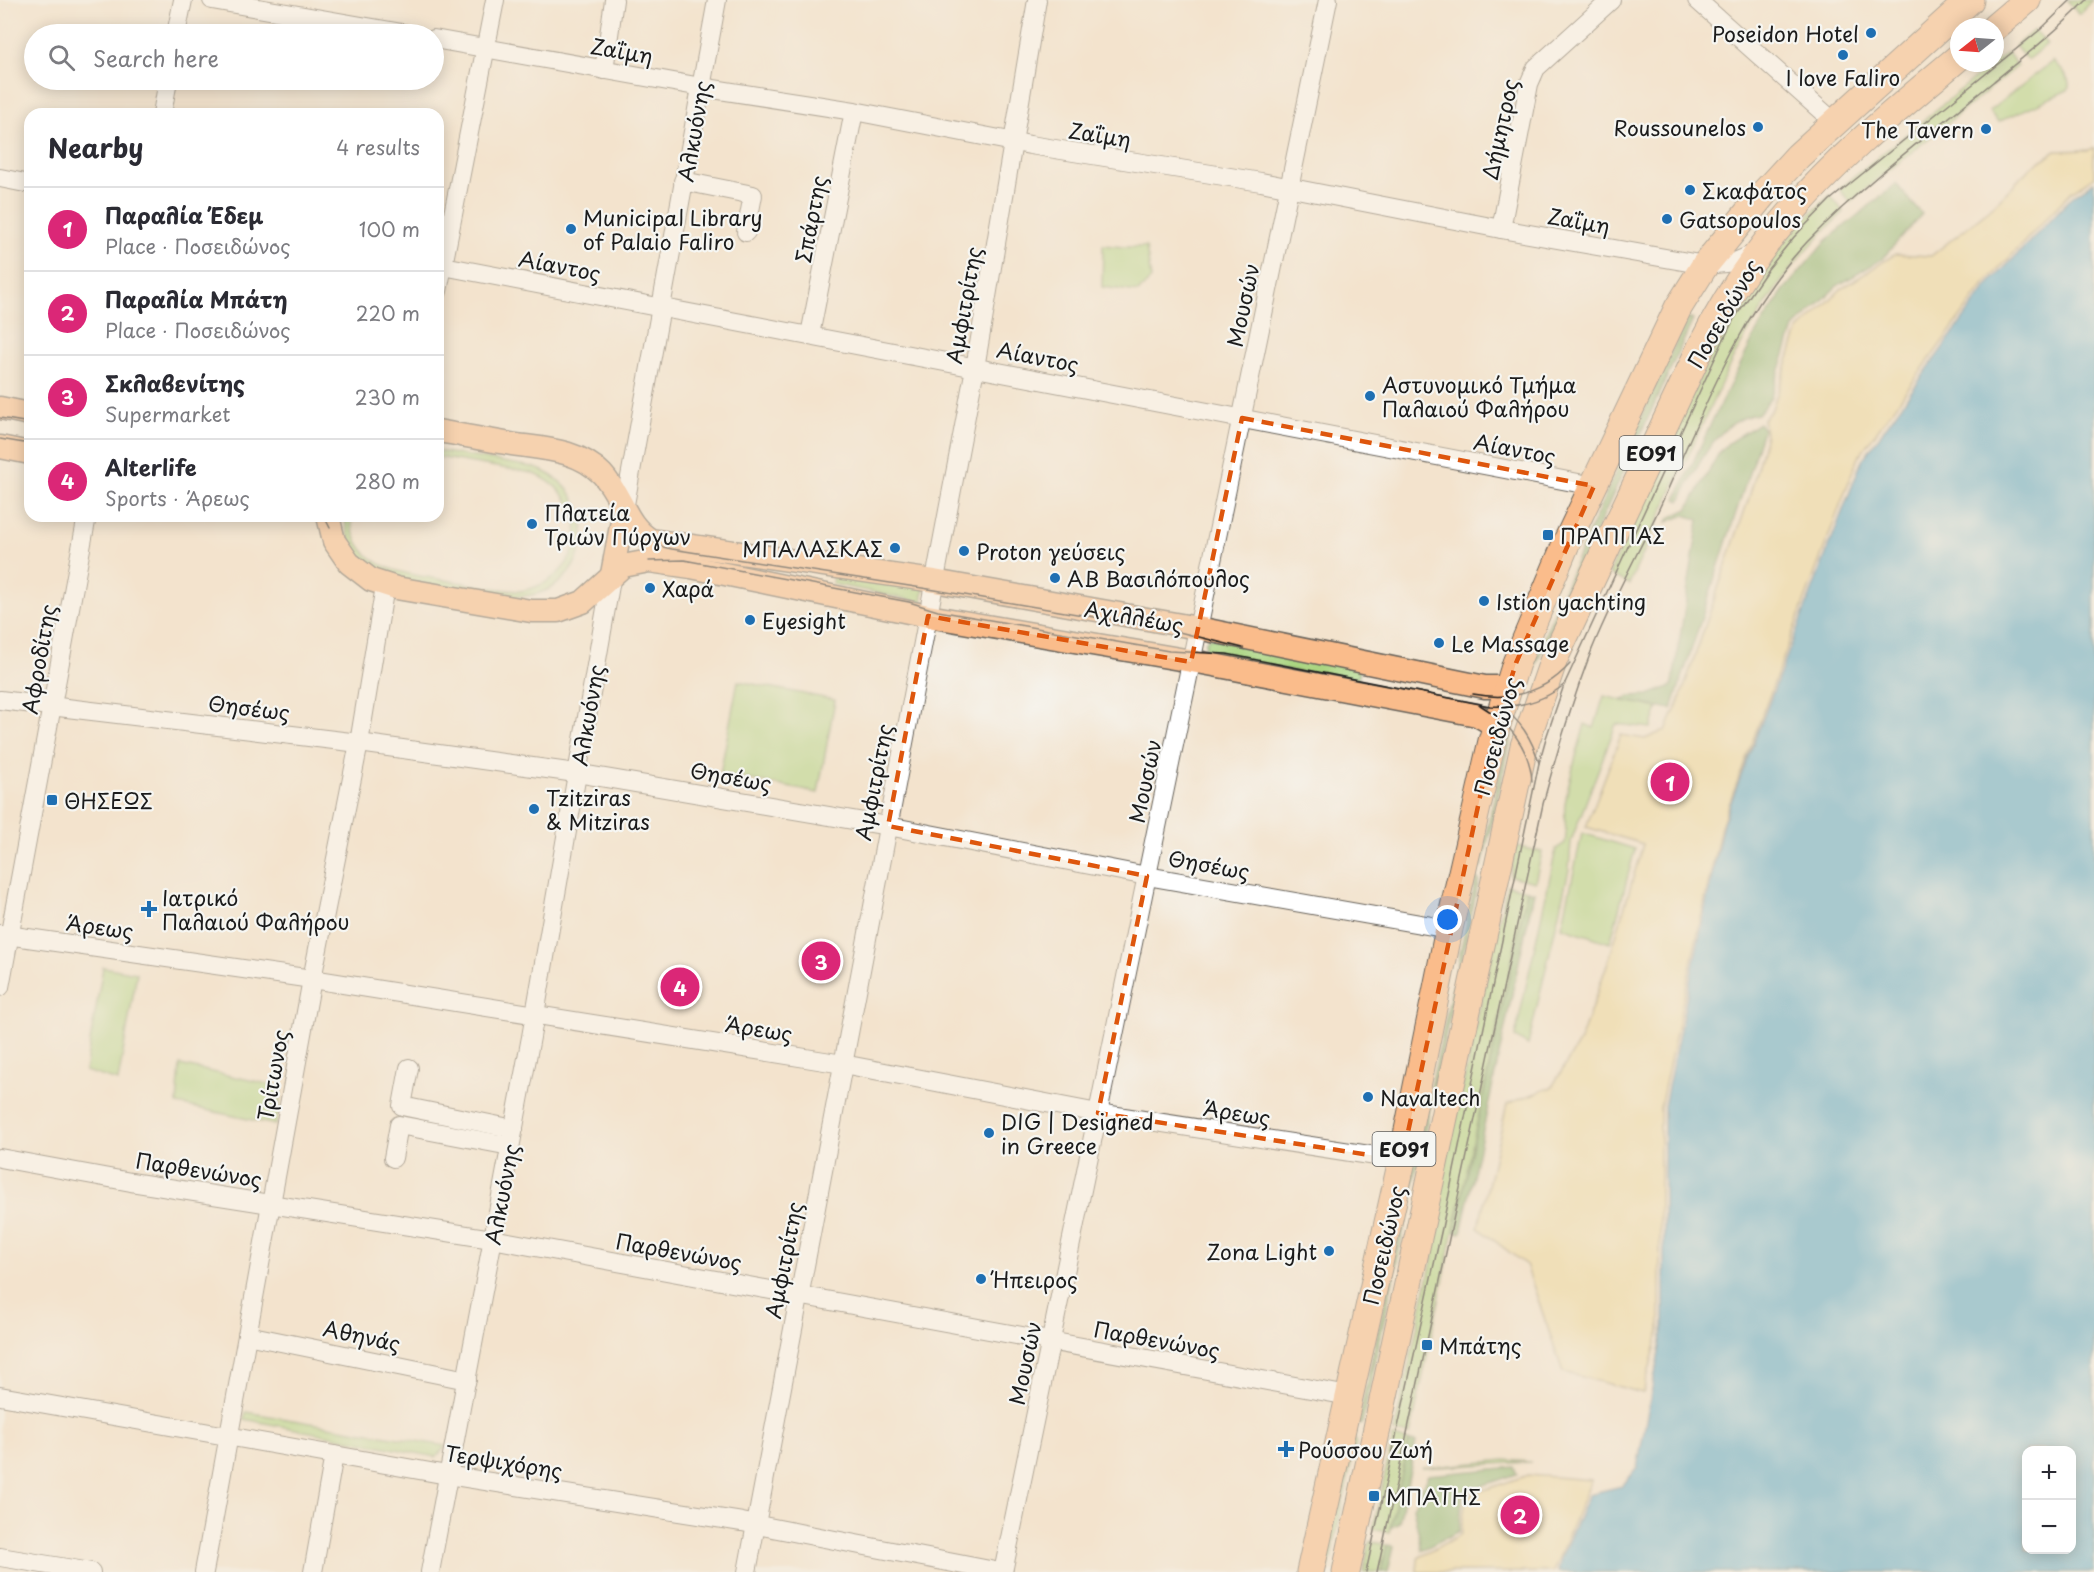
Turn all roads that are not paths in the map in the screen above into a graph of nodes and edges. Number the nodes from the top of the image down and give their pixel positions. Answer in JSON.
{"nodes":[{"id":1,"x":183,"y":0,"type":"edge"},
{"id":2,"x":212,"y":0,"type":"edge"},
{"id":3,"x":495,"y":0,"type":"edge"},
{"id":4,"x":614,"y":0,"type":"edge"},
{"id":5,"x":717,"y":0,"type":"edge"},
{"id":6,"x":1037,"y":0,"type":"edge"},
{"id":7,"x":1328,"y":0,"type":"edge"},
{"id":8,"x":1611,"y":0,"type":"edge"},
{"id":9,"x":1697,"y":0,"type":"edge"},
{"id":10,"x":1970,"y":0,"type":"edge"},
{"id":11,"x":2027,"y":0,"type":"edge"},
{"id":12,"x":2004,"y":19,"type":"edge"},
{"id":13,"x":178,"y":24,"type":"edge"},
{"id":14,"x":350,"y":24,"type":"edge"},
{"id":15,"x":444,"y":41,"type":"edge"},
{"id":16,"x":485,"y":48,"type":"junction"},
{"id":17,"x":1950,"y":65,"type":"edge"},
{"id":18,"x":604,"y":70,"type":"junction"},
{"id":19,"x":701,"y":87,"type":"junction"},
{"id":20,"x":166,"y":90,"type":"edge"},
{"id":21,"x":163,"y":108,"type":"edge"},
{"id":22,"x":854,"y":111,"type":"junction"},
{"id":23,"x":1834,"y":122,"type":"junction"},
{"id":24,"x":1013,"y":142,"type":"junction"},
{"id":25,"x":0,"y":178,"type":"edge"},
{"id":26,"x":683,"y":181,"type":"junction"},
{"id":27,"x":24,"y":183,"type":"edge"},
{"id":28,"x":1289,"y":188,"type":"junction"},
{"id":29,"x":1501,"y":229,"type":"junction"},
{"id":30,"x":746,"y":232,"type":"dead end"},
{"id":31,"x":444,"y":246,"type":"edge"},
{"id":32,"x":1758,"y":252,"type":"junction"},
{"id":33,"x":444,"y":266,"type":"edge"},
{"id":34,"x":1705,"y":266,"type":"junction"},
{"id":35,"x":660,"y":307,"type":"junction"},
{"id":36,"x":810,"y":335,"type":"junction"},
{"id":37,"x":975,"y":368,"type":"junction"},
{"id":38,"x":0,"y":408,"type":"edge"},
{"id":39,"x":24,"y":413,"type":"edge"},
{"id":40,"x":1242,"y":418,"type":"junction"},
{"id":41,"x":444,"y":432,"type":"edge"},
{"id":42,"x":0,"y":447,"type":"edge"},
{"id":43,"x":24,"y":452,"type":"edge"},
{"id":44,"x":1593,"y":486,"type":"junction"},
{"id":45,"x":624,"y":510,"type":"junction"},
{"id":46,"x":86,"y":522,"type":"edge"},
{"id":47,"x":326,"y":522,"type":"edge"},
{"id":48,"x":650,"y":550,"type":"junction"},
{"id":49,"x":612,"y":574,"type":"junction"},
{"id":50,"x":934,"y":581,"type":"junction"},
{"id":51,"x":385,"y":586,"type":"junction"},
{"id":52,"x":928,"y":616,"type":"junction"},
{"id":53,"x":1198,"y":628,"type":"junction"},
{"id":54,"x":1191,"y":662,"type":"junction"},
{"id":55,"x":1508,"y":687,"type":"junction"},
{"id":56,"x":0,"y":700,"type":"edge"},
{"id":57,"x":52,"y":705,"type":"junction"},
{"id":58,"x":1496,"y":726,"type":"junction"},
{"id":59,"x":359,"y":743,"type":"junction"},
{"id":60,"x":576,"y":772,"type":"junction"},
{"id":61,"x":888,"y":826,"type":"junction"},
{"id":62,"x":1147,"y":876,"type":"junction"},
{"id":63,"x":1449,"y":929,"type":"junction"},
{"id":64,"x":5,"y":935,"type":"edge"},
{"id":65,"x":312,"y":979,"type":"junction"},
{"id":66,"x":0,"y":987,"type":"edge"},
{"id":67,"x":534,"y":1016,"type":"junction"},
{"id":68,"x":843,"y":1064,"type":"junction"},
{"id":69,"x":409,"y":1068,"type":"dead end"},
{"id":70,"x":1098,"y":1113,"type":"junction"},
{"id":71,"x":512,"y":1137,"type":"junction"},
{"id":72,"x":0,"y":1158,"type":"edge"},
{"id":73,"x":393,"y":1158,"type":"dead end"},
{"id":74,"x":1402,"y":1160,"type":"junction"},
{"id":75,"x":271,"y":1204,"type":"junction"},
{"id":76,"x":492,"y":1239,"type":"junction"},
{"id":77,"x":800,"y":1296,"type":"junction"},
{"id":78,"x":248,"y":1335,"type":"junction"},
{"id":79,"x":1051,"y":1343,"type":"junction"},
{"id":80,"x":467,"y":1380,"type":"junction"},
{"id":81,"x":0,"y":1396,"type":"edge"},
{"id":82,"x":1348,"y":1396,"type":"junction"},
{"id":83,"x":229,"y":1437,"type":"junction"},
{"id":84,"x":334,"y":1455,"type":"junction"},
{"id":85,"x":448,"y":1475,"type":"junction"},
{"id":86,"x":756,"y":1526,"type":"junction"},
{"id":87,"x":0,"y":1557,"type":"edge"},
{"id":88,"x":91,"y":1572,"type":"edge"},
{"id":89,"x":204,"y":1572,"type":"edge"},
{"id":90,"x":313,"y":1572,"type":"edge"},
{"id":91,"x":430,"y":1572,"type":"edge"},
{"id":92,"x":747,"y":1572,"type":"edge"},
{"id":93,"x":1002,"y":1572,"type":"edge"},
{"id":94,"x":1310,"y":1572,"type":"edge"},
{"id":95,"x":1346,"y":1572,"type":"edge"}],
"edges":[{"from":1,"to":13,"type":"street"},
{"from":2,"to":14,"type":"street"},
{"from":3,"to":16,"type":"street"},
{"from":4,"to":18,"type":"street"},
{"from":5,"to":19,"type":"street","name":"Αλκυόνης"},
{"from":6,"to":24,"type":"street","name":"Αμφιτρίτης"},
{"from":7,"to":28,"type":"street","name":"Μουσών"},
{"from":8,"to":29,"type":"street","name":"Δήμητρος"},
{"from":9,"to":23,"type":"street"},
{"from":10,"to":23,"type":"highway","name":"Ποσειδώνος","number":"ΕΟ91"},
{"from":11,"to":12,"type":"highway"},
{"from":15,"to":16,"type":"street","name":"Ζαΐμη"},
{"from":16,"to":18,"type":"street","name":"Ζαΐμη"},
{"from":16,"to":31,"type":"street"},
{"from":17,"to":32,"type":"highway","name":"Ποσειδώνος","number":"ΕΟ91"},
{"from":18,"to":19,"type":"street","name":"Ζαΐμη"},
{"from":19,"to":22,"type":"street","name":"Ζαΐμη"},
{"from":19,"to":26,"type":"street","name":"Αλκυόνης"},
{"from":20,"to":21,"type":"street"},
{"from":22,"to":24,"type":"street","name":"Ζαΐμη"},
{"from":22,"to":36,"type":"street","name":"Σπάρτης"},
{"from":23,"to":34,"type":"highway","name":"Ποσειδώνος","number":"ΕΟ91"},
{"from":24,"to":28,"type":"street","name":"Ζαΐμη"},
{"from":24,"to":37,"type":"street","name":"Αμφιτρίτης"},
{"from":25,"to":27,"type":"street"},
{"from":26,"to":30,"type":"street"},
{"from":26,"to":35,"type":"street","name":"Αλκυόνης"},
{"from":28,"to":29,"type":"street","name":"Ζαΐμη"},
{"from":28,"to":40,"type":"street","name":"Μουσών"},
{"from":29,"to":34,"type":"street","name":"Ζαΐμη"},
{"from":32,"to":34,"type":"street","name":"Ζαΐμη"},
{"from":32,"to":95,"type":"highway","name":"Ποσειδώνος","number":"ΕΟ91"},
{"from":33,"to":35,"type":"street","name":"Αίαντος"},
{"from":34,"to":44,"type":"highway","name":"Ποσειδώνος","number":"ΕΟ91"},
{"from":35,"to":36,"type":"street","name":"Αίαντος"},
{"from":35,"to":45,"type":"street","name":"Αλκυόνης"},
{"from":36,"to":37,"type":"street","name":"Αίαντος"},
{"from":37,"to":40,"type":"street","name":"Αίαντος"},
{"from":37,"to":50,"type":"street","name":"Αμφιτρίτης"},
{"from":38,"to":39,"type":"main road"},
{"from":40,"to":44,"type":"street","name":"Αίαντος"},
{"from":40,"to":53,"type":"street","name":"Μουσών"},
{"from":41,"to":45,"type":"main road"},
{"from":42,"to":43,"type":"main road"},
{"from":44,"to":55,"type":"highway","name":"Ποσειδώνος","number":"ΕΟ91"},
{"from":45,"to":48,"type":"main road"},
{"from":45,"to":49,"type":"main road","name":"Αλκυόνης"},
{"from":46,"to":57,"type":"street","name":"Αφροδίτης"},
{"from":47,"to":51,"type":"main road"},
{"from":48,"to":49,"type":"main road"},
{"from":48,"to":50,"type":"main road","name":"Αχιλλέως"},
{"from":48,"to":52,"type":"main road","name":"Αχιλλέως"},
{"from":49,"to":51,"type":"main road"},
{"from":49,"to":60,"type":"street","name":"Αλκυόνης"},
{"from":50,"to":52,"type":"street","name":"Αμφιτρίτης"},
{"from":50,"to":53,"type":"main road","name":"Αχιλλέως"},
{"from":51,"to":59,"type":"street","name":"Τρίτωνος"},
{"from":52,"to":54,"type":"main road","name":"Αχιλλέως"},
{"from":52,"to":61,"type":"street","name":"Αμφιτρίτης"},
{"from":53,"to":54,"type":"street","name":"Μουσών"},
{"from":53,"to":55,"type":"main road","name":"Αχιλλέως"},
{"from":54,"to":58,"type":"main road","name":"Αχιλλέως"},
{"from":54,"to":62,"type":"street","name":"Μουσών"},
{"from":55,"to":58,"type":"highway","name":"Ποσειδώνος","number":"ΕΟ91"},
{"from":56,"to":57,"type":"street","name":"Θησέως"},
{"from":57,"to":59,"type":"street","name":"Θησέως"},
{"from":57,"to":64,"type":"street","name":"Αφροδίτης"},
{"from":58,"to":63,"type":"highway","name":"Ποσειδώνος","number":"ΕΟ91"},
{"from":59,"to":60,"type":"street","name":"Θησέως"},
{"from":59,"to":65,"type":"street","name":"Τρίτωνος"},
{"from":60,"to":61,"type":"street","name":"Θησέως"},
{"from":60,"to":67,"type":"street","name":"Αλκυόνης"},
{"from":61,"to":62,"type":"street","name":"Θησέως"},
{"from":61,"to":68,"type":"street","name":"Αμφιτρίτης"},
{"from":62,"to":63,"type":"street","name":"Θησέως"},
{"from":62,"to":70,"type":"street","name":"Μουσών"},
{"from":63,"to":74,"type":"highway","name":"Ποσειδώνος","number":"ΕΟ91"},
{"from":64,"to":65,"type":"street","name":"Άρεως"},
{"from":64,"to":66,"type":"street","name":"Αφροδίτης"},
{"from":65,"to":67,"type":"street","name":"Άρεως"},
{"from":65,"to":75,"type":"street","name":"Τρίτωνος"},
{"from":67,"to":68,"type":"street","name":"Άρεως"},
{"from":67,"to":71,"type":"street","name":"Αλκυόνης"},
{"from":68,"to":70,"type":"street","name":"Άρεως"},
{"from":68,"to":77,"type":"street","name":"Αμφιτρίτης"},
{"from":69,"to":71,"type":"street"},
{"from":70,"to":74,"type":"street","name":"Άρεως"},
{"from":70,"to":79,"type":"street","name":"Μουσών"},
{"from":71,"to":73,"type":"street"},
{"from":71,"to":76,"type":"street","name":"Αλκυόνης"},
{"from":72,"to":75,"type":"street","name":"Παρθενώνος"},
{"from":74,"to":82,"type":"highway","name":"Ποσειδώνος","number":"ΕΟ91"},
{"from":75,"to":76,"type":"street","name":"Παρθενώνος"},
{"from":75,"to":78,"type":"street","name":"Τρίτωνος"},
{"from":76,"to":77,"type":"street","name":"Παρθενώνος"},
{"from":76,"to":80,"type":"street","name":"Αλκυόνης"},
{"from":77,"to":79,"type":"street","name":"Παρθενώνος"},
{"from":77,"to":86,"type":"street","name":"Αμφιτρίτης"},
{"from":78,"to":80,"type":"street","name":"Αθηνάς"},
{"from":78,"to":83,"type":"street","name":"Τρίτωνος"},
{"from":79,"to":82,"type":"street","name":"Παρθενώνος"},
{"from":79,"to":93,"type":"street","name":"Μουσών"},
{"from":80,"to":85,"type":"street","name":"Αλκυόνης"},
{"from":81,"to":83,"type":"street","name":"Τερψιχόρης"},
{"from":82,"to":94,"type":"highway","name":"Ποσειδώνος","number":"ΕΟ91"},
{"from":83,"to":84,"type":"street","name":"Τερψιχόρης"},
{"from":83,"to":89,"type":"street","name":"Τρίτωνος"},
{"from":84,"to":85,"type":"street","name":"Τερψιχόρης"},
{"from":84,"to":90,"type":"street"},
{"from":85,"to":86,"type":"street","name":"Τερψιχόρης"},
{"from":85,"to":91,"type":"street","name":"Αλκυόνης"},
{"from":86,"to":92,"type":"street","name":"Αμφιτρίτης"},
{"from":86,"to":93,"type":"street","name":"Τερψιχόρης"},
{"from":87,"to":88,"type":"street"}]}
